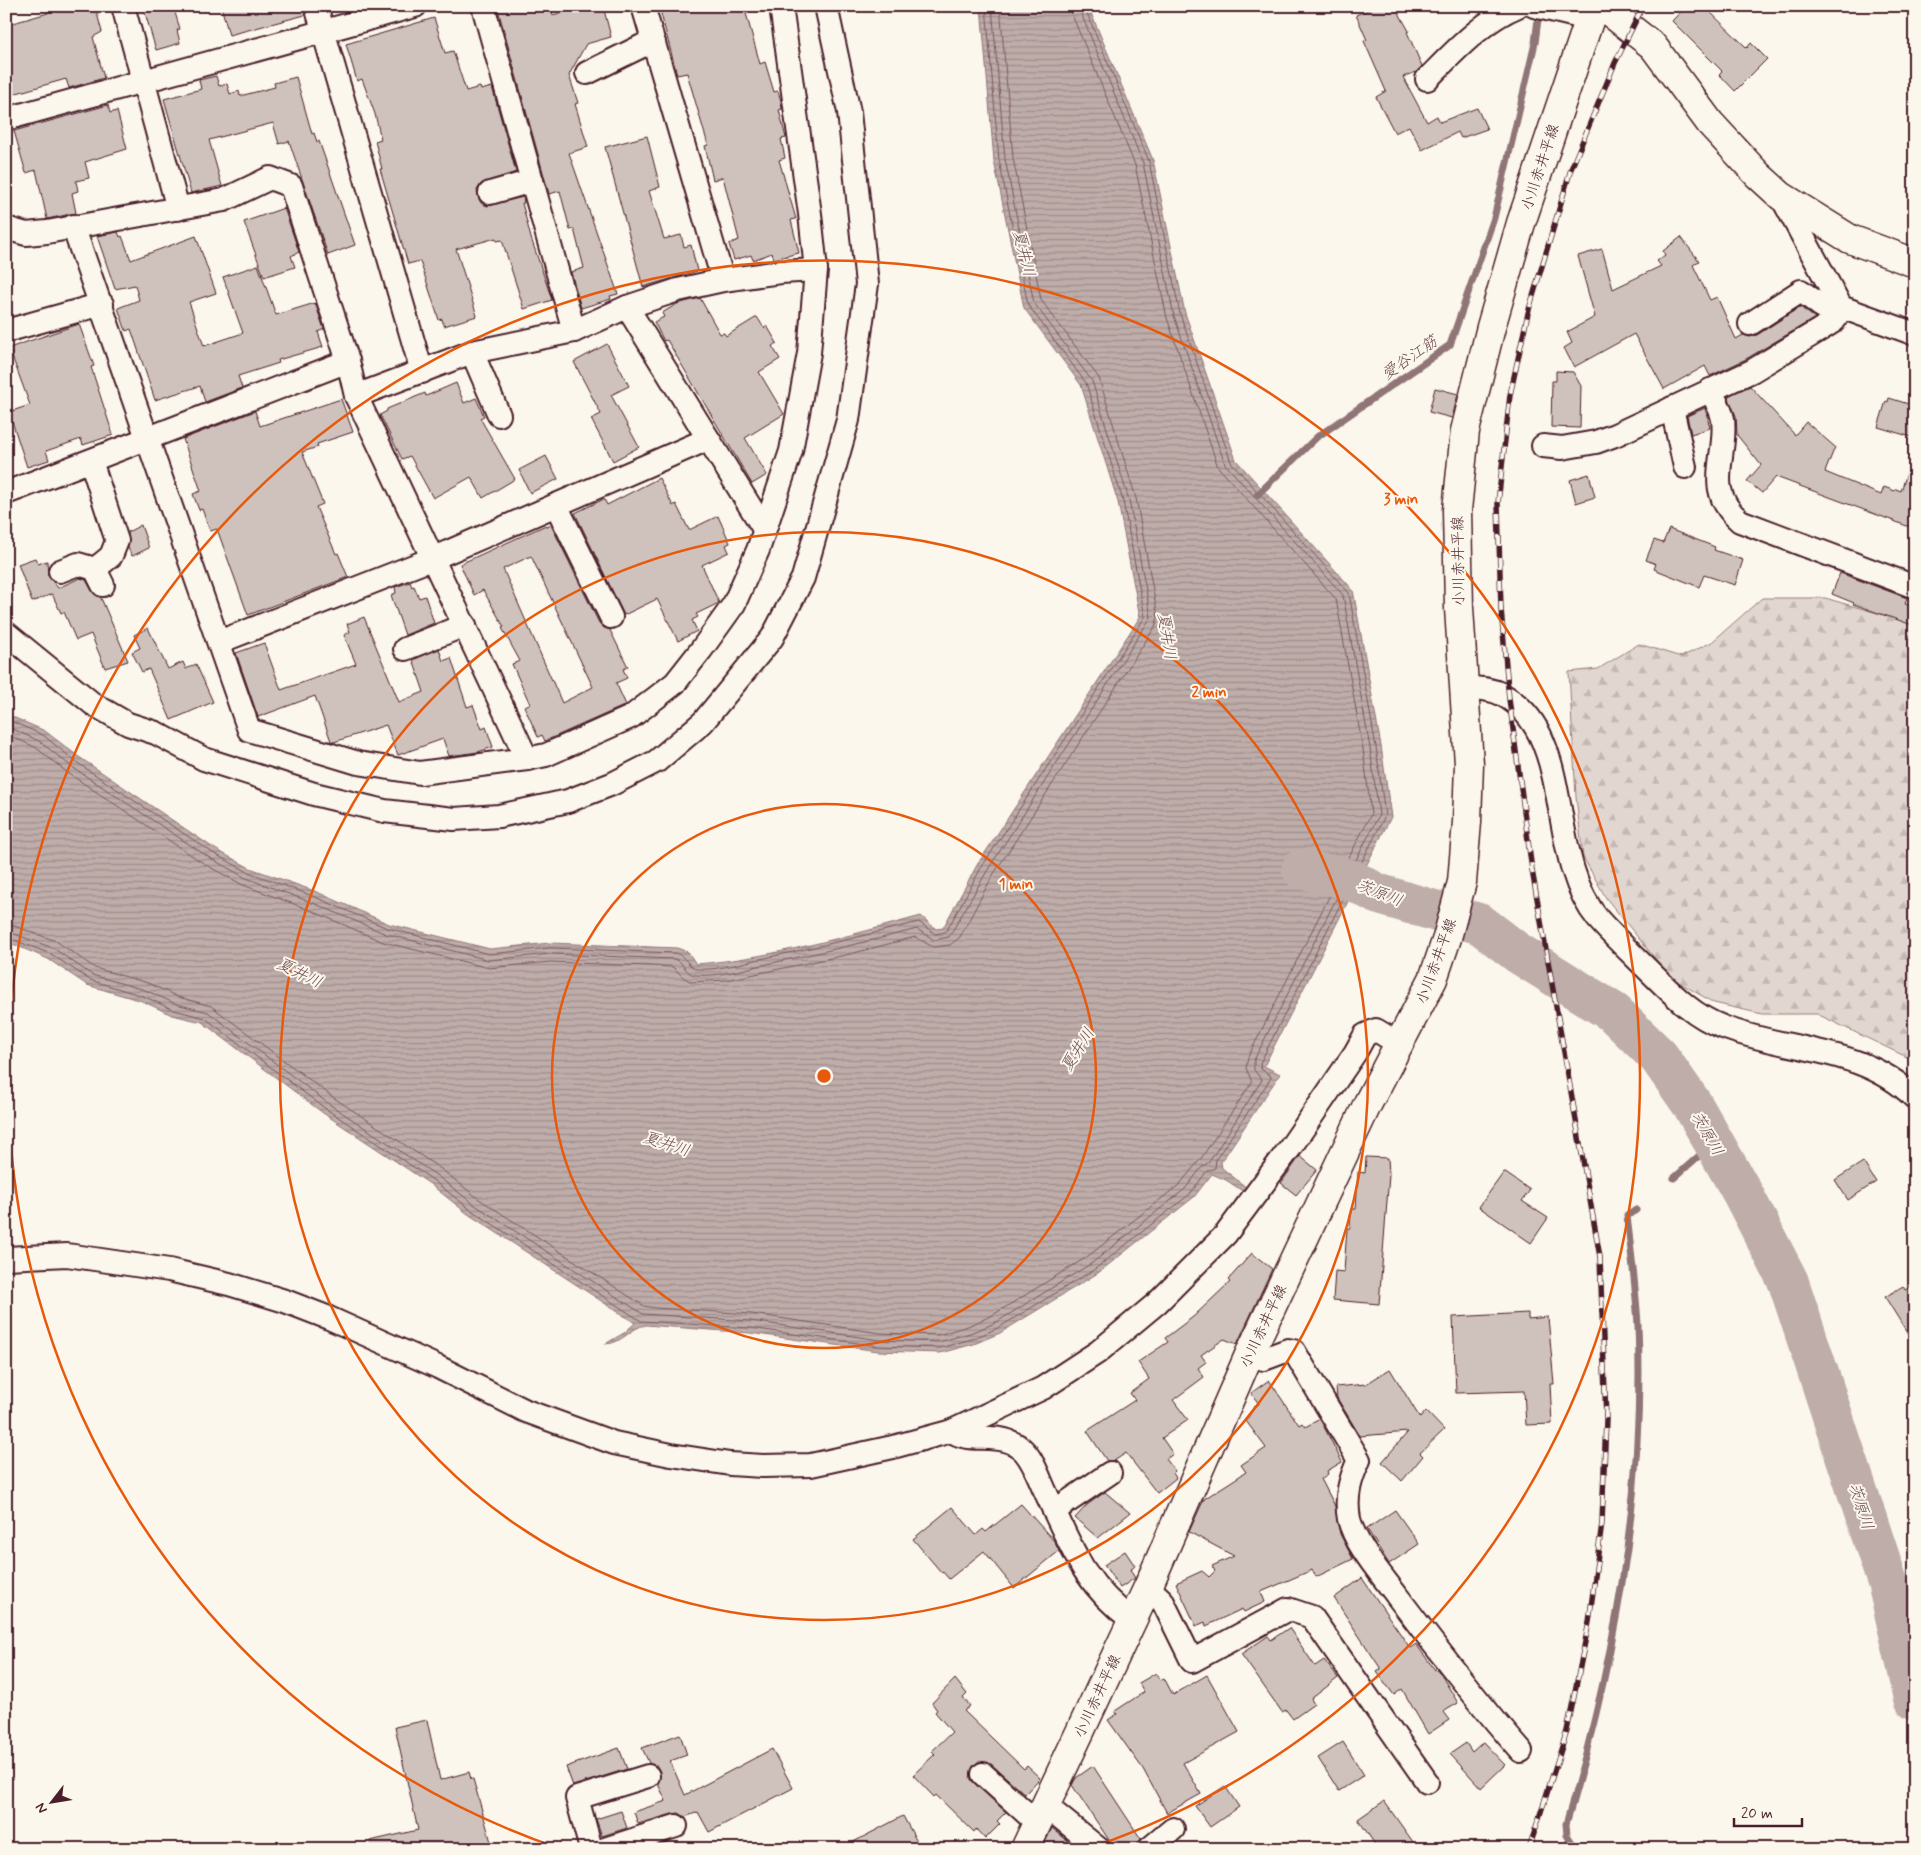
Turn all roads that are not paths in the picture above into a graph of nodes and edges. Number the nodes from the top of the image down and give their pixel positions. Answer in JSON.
{"nodes":[{"id":1,"x":124,"y":6,"type":"edge"},
{"id":2,"x":316,"y":6,"type":"edge"},
{"id":3,"x":415,"y":6,"type":"edge"},
{"id":4,"x":483,"y":6,"type":"edge"},
{"id":5,"x":643,"y":6,"type":"edge"},
{"id":6,"x":781,"y":6,"type":"edge"},
{"id":7,"x":826,"y":6,"type":"edge"},
{"id":8,"x":1518,"y":6,"type":"edge"},
{"id":9,"x":1534,"y":6,"type":"edge"},
{"id":10,"x":1595,"y":10,"type":"edge"},
{"id":11,"x":324,"y":30,"type":"junction"},
{"id":12,"x":654,"y":44,"type":"junction"},
{"id":13,"x":588,"y":73,"type":"dead end"},
{"id":14,"x":144,"y":79,"type":"junction"},
{"id":15,"x":1427,"y":79,"type":"dead end"},
{"id":16,"x":6,"y":119,"type":"edge"},
{"id":17,"x":532,"y":181,"type":"junction"},
{"id":18,"x":490,"y":193,"type":"dead end"},
{"id":19,"x":1780,"y":196,"type":"junction"},
{"id":20,"x":178,"y":209,"type":"junction"},
{"id":21,"x":73,"y":226,"type":"junction"},
{"id":22,"x":6,"y":228,"type":"edge"},
{"id":23,"x":1915,"y":263,"type":"edge"},
{"id":24,"x":816,"y":270,"type":"junction"},
{"id":25,"x":723,"y":280,"type":"junction"},
{"id":26,"x":102,"y":304,"type":"junction"},
{"id":27,"x":627,"y":307,"type":"junction"},
{"id":28,"x":1839,"y":312,"type":"junction"},
{"id":29,"x":1750,"y":324,"type":"dead end"},
{"id":30,"x":574,"y":330,"type":"junction"},
{"id":31,"x":6,"y":331,"type":"edge"},
{"id":32,"x":1915,"y":334,"type":"edge"},
{"id":33,"x":472,"y":352,"type":"junction"},
{"id":34,"x":348,"y":361,"type":"junction"},
{"id":35,"x":422,"y":372,"type":"junction"},
{"id":36,"x":1710,"y":390,"type":"junction"},
{"id":37,"x":356,"y":396,"type":"junction"},
{"id":38,"x":1672,"y":408,"type":"junction"},
{"id":39,"x":499,"y":415,"type":"dead end"},
{"id":40,"x":148,"y":439,"type":"junction"},
{"id":41,"x":708,"y":439,"type":"junction"},
{"id":42,"x":1543,"y":446,"type":"dead end"},
{"id":43,"x":90,"y":461,"type":"junction"},
{"id":44,"x":1685,"y":466,"type":"dead end"},
{"id":45,"x":6,"y":493,"type":"edge"},
{"id":46,"x":556,"y":505,"type":"junction"},
{"id":47,"x":764,"y":529,"type":"junction"},
{"id":48,"x":434,"y":558,"type":"junction"},
{"id":49,"x":60,"y":571,"type":"dead end"},
{"id":50,"x":1915,"y":587,"type":"edge"},
{"id":51,"x":611,"y":617,"type":"dead end"},
{"id":52,"x":465,"y":625,"type":"junction"},
{"id":53,"x":6,"y":633,"type":"edge"},
{"id":54,"x":218,"y":642,"type":"junction"},
{"id":55,"x":405,"y":649,"type":"dead end"},
{"id":56,"x":1464,"y":687,"type":"junction"},
{"id":57,"x":527,"y":759,"type":"junction"},
{"id":58,"x":1404,"y":1035,"type":"junction"},
{"id":59,"x":1915,"y":1098,"type":"edge"},
{"id":60,"x":6,"y":1258,"type":"edge"},
{"id":61,"x":1250,"y":1355,"type":"junction"},
{"id":62,"x":952,"y":1431,"type":"junction"},
{"id":63,"x":1110,"y":1473,"type":"dead end"},
{"id":64,"x":1054,"y":1511,"type":"junction"},
{"id":65,"x":1148,"y":1588,"type":"junction"},
{"id":66,"x":1132,"y":1620,"type":"junction"},
{"id":67,"x":1520,"y":1751,"type":"dead end"},
{"id":68,"x":983,"y":1774,"type":"dead end"},
{"id":69,"x":648,"y":1776,"type":"dead end"},
{"id":70,"x":1427,"y":1782,"type":"dead end"},
{"id":71,"x":1041,"y":1814,"type":"junction"},
{"id":72,"x":676,"y":1826,"type":"dead end"},
{"id":73,"x":1173,"y":1829,"type":"dead end"},
{"id":74,"x":591,"y":1849,"type":"edge"},
{"id":75,"x":605,"y":1849,"type":"edge"},
{"id":76,"x":1025,"y":1849,"type":"edge"},
{"id":77,"x":1099,"y":1849,"type":"edge"},
{"id":78,"x":1149,"y":1849,"type":"edge"}],
"edges":[{"from":1,"to":14,"type":"street"},
{"from":2,"to":11,"type":"street"},
{"from":3,"to":11,"type":"street"},
{"from":4,"to":17,"type":"street"},
{"from":5,"to":12,"type":"street"},
{"from":6,"to":24,"type":"street"},
{"from":7,"to":53,"type":"street"},
{"from":8,"to":15,"type":"street"},
{"from":9,"to":10,"type":"street"},
{"from":10,"to":19,"type":"main road"},
{"from":10,"to":56,"type":"main road","name":"小川赤井平線"},
{"from":11,"to":14,"type":"street"},
{"from":11,"to":35,"type":"street"},
{"from":12,"to":13,"type":"street"},
{"from":12,"to":25,"type":"street"},
{"from":14,"to":16,"type":"street"},
{"from":14,"to":20,"type":"street"},
{"from":17,"to":18,"type":"street"},
{"from":17,"to":30,"type":"street"},
{"from":19,"to":23,"type":"main road"},
{"from":19,"to":28,"type":"street"},
{"from":20,"to":21,"type":"street"},
{"from":20,"to":34,"type":"street"},
{"from":21,"to":22,"type":"street"},
{"from":21,"to":26,"type":"street"},
{"from":24,"to":25,"type":"street"},
{"from":24,"to":47,"type":"street"},
{"from":25,"to":27,"type":"street"},
{"from":26,"to":31,"type":"street"},
{"from":26,"to":40,"type":"street"},
{"from":27,"to":30,"type":"street"},
{"from":27,"to":41,"type":"street"},
{"from":28,"to":29,"type":"street"},
{"from":28,"to":32,"type":"street"},
{"from":28,"to":36,"type":"street"},
{"from":30,"to":33,"type":"street"},
{"from":33,"to":35,"type":"street"},
{"from":33,"to":39,"type":"street"},
{"from":34,"to":37,"type":"street"},
{"from":34,"to":40,"type":"street"},
{"from":35,"to":37,"type":"street"},
{"from":36,"to":38,"type":"street"},
{"from":36,"to":50,"type":"street"},
{"from":37,"to":48,"type":"street"},
{"from":38,"to":42,"type":"street"},
{"from":38,"to":44,"type":"street"},
{"from":40,"to":43,"type":"street"},
{"from":40,"to":54,"type":"street"},
{"from":41,"to":46,"type":"street"},
{"from":41,"to":47,"type":"street"},
{"from":43,"to":45,"type":"street"},
{"from":43,"to":49,"type":"street"},
{"from":46,"to":48,"type":"street"},
{"from":46,"to":51,"type":"street"},
{"from":47,"to":57,"type":"street"},
{"from":48,"to":52,"type":"street"},
{"from":48,"to":54,"type":"street"},
{"from":52,"to":55,"type":"street"},
{"from":52,"to":57,"type":"street"},
{"from":54,"to":57,"type":"street"},
{"from":56,"to":58,"type":"main road","name":"小川赤井平線"},
{"from":56,"to":59,"type":"street"},
{"from":58,"to":61,"type":"main road","name":"小川赤井平線"},
{"from":58,"to":62,"type":"street"},
{"from":60,"to":62,"type":"street"},
{"from":61,"to":65,"type":"main road","name":"小川赤井平線"},
{"from":61,"to":67,"type":"street"},
{"from":62,"to":64,"type":"street"},
{"from":63,"to":64,"type":"street"},
{"from":64,"to":66,"type":"street"},
{"from":65,"to":66,"type":"main road","name":"小川赤井平線"},
{"from":65,"to":70,"type":"street"},
{"from":66,"to":71,"type":"main road","name":"小川赤井平線"},
{"from":68,"to":71,"type":"street"},
{"from":69,"to":74,"type":"street"},
{"from":71,"to":76,"type":"main road","name":"小川赤井平線"},
{"from":71,"to":77,"type":"street"},
{"from":72,"to":75,"type":"street"},
{"from":73,"to":78,"type":"street"}]}
